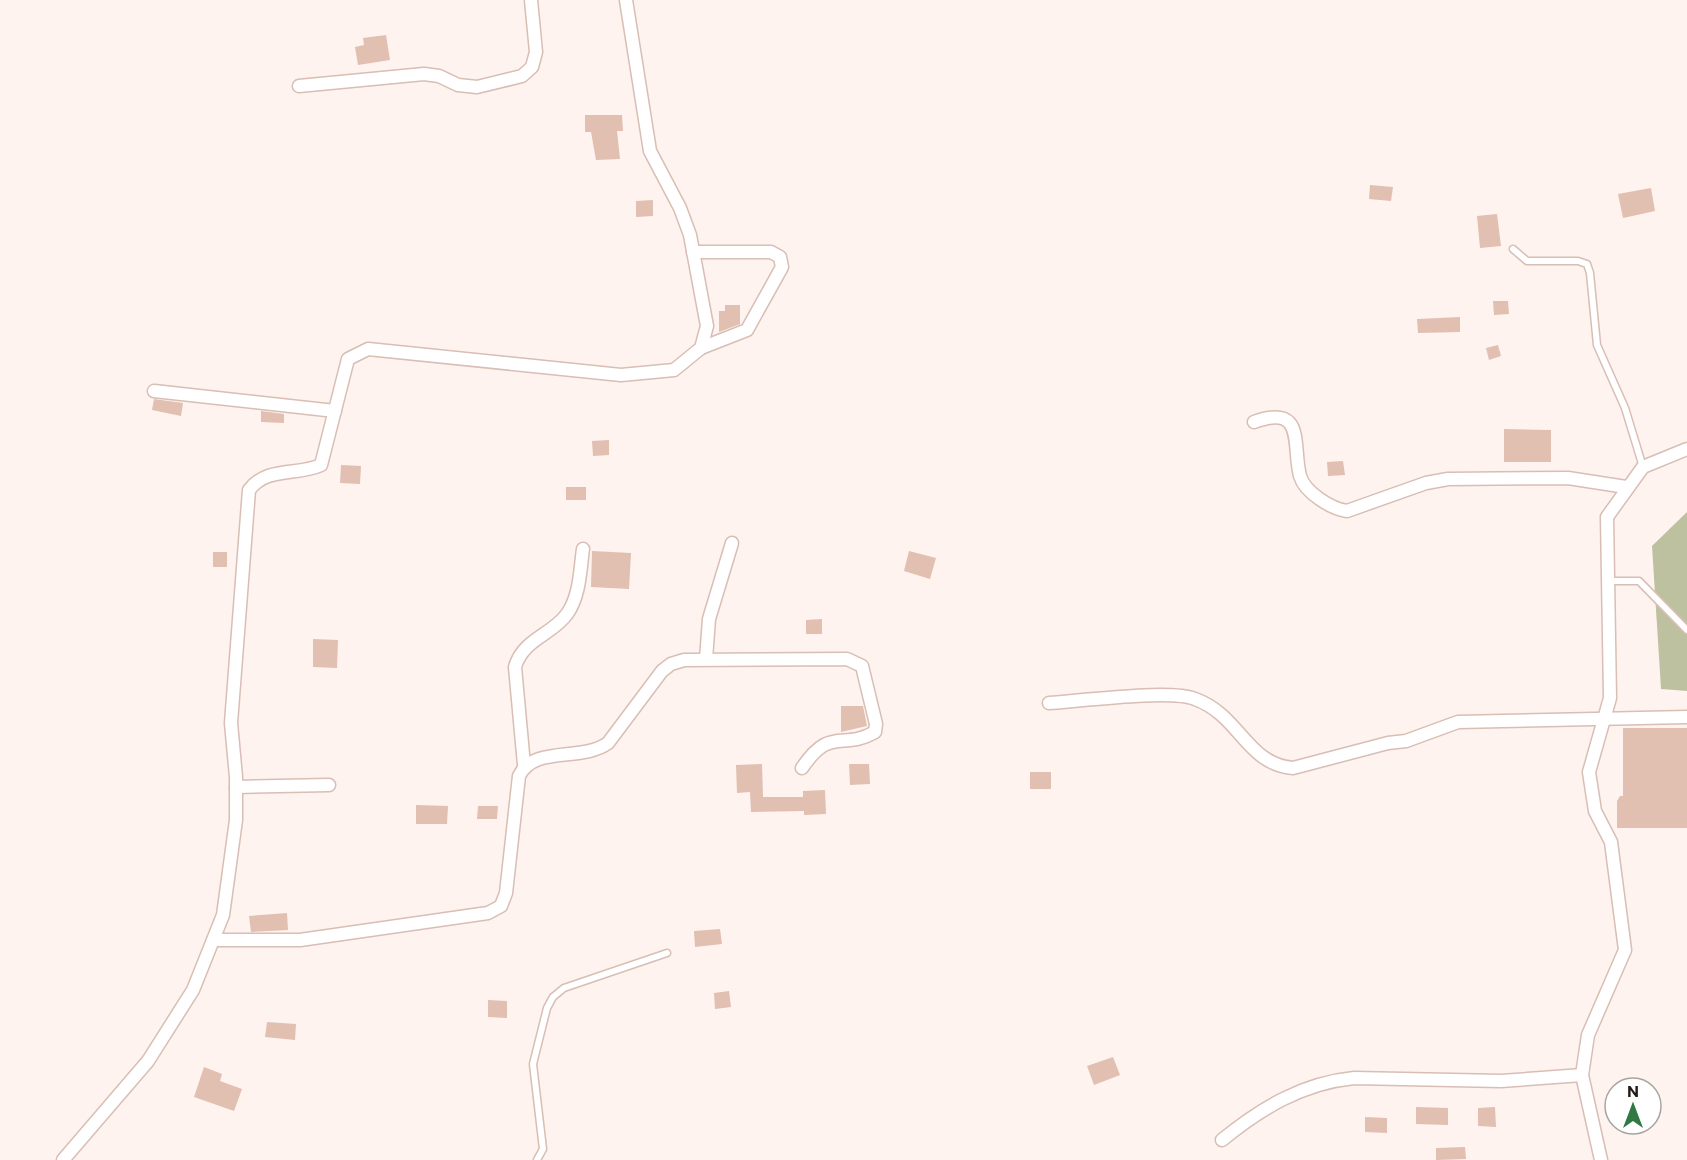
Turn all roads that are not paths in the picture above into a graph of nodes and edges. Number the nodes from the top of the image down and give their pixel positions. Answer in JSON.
{"nodes":[{"id":1,"x":531,"y":0,"type":"edge"},
{"id":2,"x":626,"y":0,"type":"edge"},
{"id":3,"x":298,"y":86,"type":"dead end"},
{"id":4,"x":1513,"y":249,"type":"dead end"},
{"id":5,"x":693,"y":252,"type":"junction"},
{"id":6,"x":701,"y":348,"type":"junction"},
{"id":7,"x":154,"y":392,"type":"dead end"},
{"id":8,"x":335,"y":411,"type":"junction"},
{"id":9,"x":1254,"y":422,"type":"dead end"},
{"id":10,"x":1687,"y":449,"type":"edge"},
{"id":11,"x":1643,"y":467,"type":"junction"},
{"id":12,"x":1626,"y":487,"type":"junction"},
{"id":13,"x":732,"y":543,"type":"dead end"},
{"id":14,"x":583,"y":549,"type":"dead end"},
{"id":15,"x":1608,"y":582,"type":"junction"},
{"id":16,"x":1687,"y":630,"type":"edge"},
{"id":17,"x":706,"y":659,"type":"junction"},
{"id":18,"x":1049,"y":703,"type":"dead end"},
{"id":19,"x":1687,"y":717,"type":"edge"},
{"id":20,"x":1604,"y":718,"type":"junction"},
{"id":21,"x":524,"y":765,"type":"junction"},
{"id":22,"x":802,"y":768,"type":"dead end"},
{"id":23,"x":329,"y":786,"type":"dead end"},
{"id":24,"x":236,"y":788,"type":"junction"},
{"id":25,"x":213,"y":940,"type":"junction"},
{"id":26,"x":667,"y":953,"type":"dead end"},
{"id":27,"x":1582,"y":1075,"type":"junction"},
{"id":28,"x":1222,"y":1140,"type":"dead end"},
{"id":29,"x":63,"y":1160,"type":"edge"},
{"id":30,"x":537,"y":1160,"type":"edge"},
{"id":31,"x":1601,"y":1160,"type":"edge"}],
"edges":[{"from":1,"to":3,"type":"street"},
{"from":2,"to":5,"type":"street"},
{"from":4,"to":11,"type":"lane"},
{"from":5,"to":6,"type":"street"},
{"from":5,"to":6,"type":"street"},
{"from":6,"to":8,"type":"street"},
{"from":7,"to":8,"type":"street"},
{"from":8,"to":24,"type":"street"},
{"from":9,"to":12,"type":"street"},
{"from":10,"to":11,"type":"street"},
{"from":11,"to":12,"type":"street"},
{"from":12,"to":15,"type":"street"},
{"from":13,"to":17,"type":"street"},
{"from":14,"to":21,"type":"street"},
{"from":15,"to":16,"type":"lane"},
{"from":15,"to":20,"type":"street"},
{"from":17,"to":21,"type":"street"},
{"from":17,"to":22,"type":"street"},
{"from":18,"to":20,"type":"street"},
{"from":19,"to":20,"type":"street"},
{"from":20,"to":27,"type":"street"},
{"from":21,"to":25,"type":"street"},
{"from":23,"to":24,"type":"street"},
{"from":24,"to":25,"type":"street"},
{"from":25,"to":29,"type":"street"},
{"from":26,"to":30,"type":"lane"},
{"from":27,"to":28,"type":"street"},
{"from":27,"to":31,"type":"street"}]}
